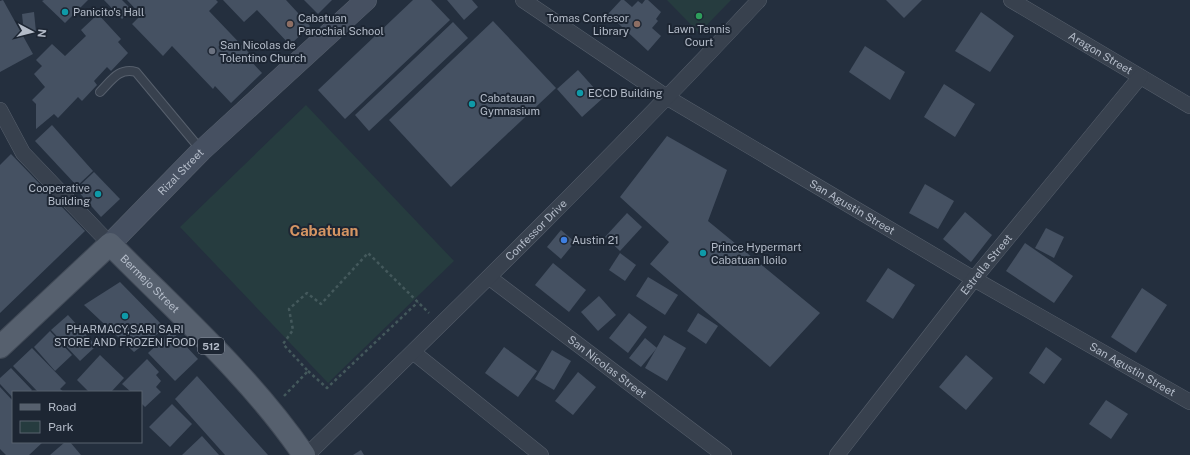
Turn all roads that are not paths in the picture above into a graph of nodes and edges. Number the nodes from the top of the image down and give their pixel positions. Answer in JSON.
{"nodes":[{"id":1,"x":366,"y":0,"type":"edge"},
{"id":2,"x":523,"y":0,"type":"edge"},
{"id":3,"x":1011,"y":0,"type":"edge"},
{"id":4,"x":751,"y":3,"type":"edge"},
{"id":5,"x":1140,"y":77,"type":"junction"},
{"id":6,"x":100,"y":92,"type":"dead end"},
{"id":7,"x":668,"y":98,"type":"junction"},
{"id":8,"x":1190,"y":106,"type":"edge"},
{"id":9,"x":0,"y":110,"type":"edge"},
{"id":10,"x":201,"y":151,"type":"junction"},
{"id":11,"x":110,"y":244,"type":"junction"},
{"id":12,"x":490,"y":278,"type":"junction"},
{"id":13,"x":974,"y":278,"type":"junction"},
{"id":14,"x":0,"y":348,"type":"edge"},
{"id":15,"x":413,"y":352,"type":"junction"},
{"id":16,"x":1190,"y":402,"type":"edge"},
{"id":17,"x":304,"y":455,"type":"edge"},
{"id":18,"x":307,"y":455,"type":"edge"},
{"id":19,"x":541,"y":455,"type":"edge"},
{"id":20,"x":724,"y":455,"type":"edge"},
{"id":21,"x":837,"y":455,"type":"edge"}],
"edges":[{"from":1,"to":10,"type":"main road","name":"Rizal Street"},
{"from":2,"to":7,"type":"street","name":"San Agustin Street"},
{"from":3,"to":5,"type":"street","name":"Aragon Street"},
{"from":4,"to":7,"type":"street","name":"Confessor Drive"},
{"from":5,"to":8,"type":"street","name":"Aragon Street"},
{"from":5,"to":13,"type":"street","name":"Estrella Street"},
{"from":6,"to":10,"type":"lane"},
{"from":7,"to":12,"type":"street","name":"Confessor Drive"},
{"from":7,"to":13,"type":"street","name":"San Agustin Street"},
{"from":9,"to":11,"type":"street","name":"Bermejo Street"},
{"from":10,"to":11,"type":"main road","name":"Rizal Street"},
{"from":11,"to":14,"type":"main road","name":"Rizal Street"},
{"from":11,"to":17,"type":"main road","name":"Bermejo Street","number":"512"},
{"from":12,"to":15,"type":"street","name":"Confessor Drive"},
{"from":12,"to":20,"type":"street","name":"San Nicolas Street"},
{"from":13,"to":16,"type":"street","name":"San Agustin Street"},
{"from":13,"to":21,"type":"street","name":"Estrella Street"},
{"from":15,"to":18,"type":"street","name":"Confessor Drive"},
{"from":15,"to":19,"type":"street"}]}
